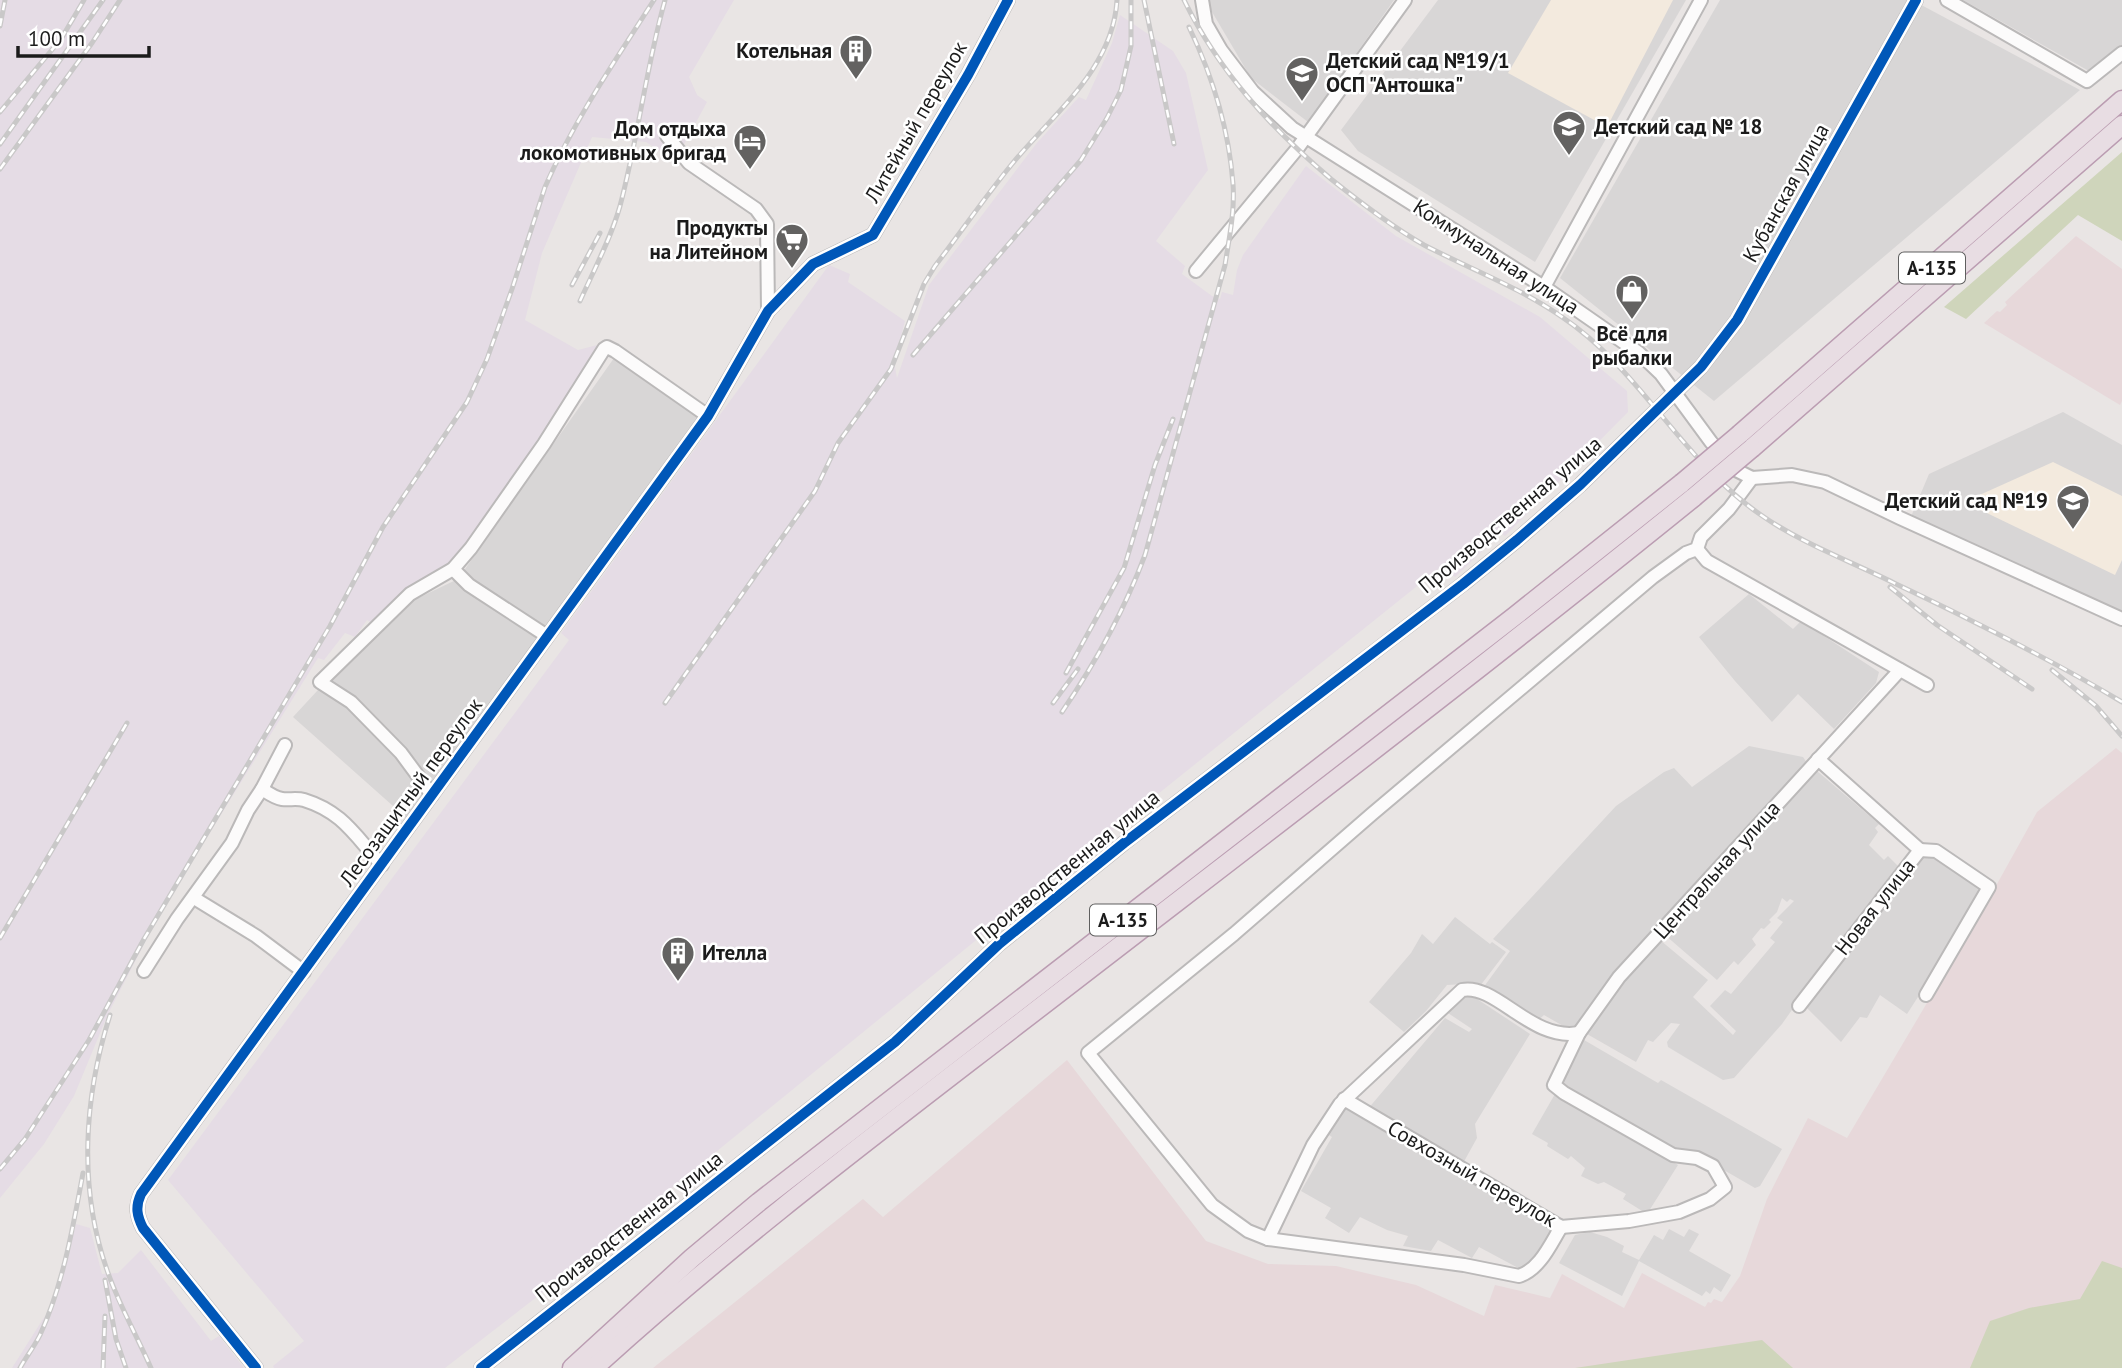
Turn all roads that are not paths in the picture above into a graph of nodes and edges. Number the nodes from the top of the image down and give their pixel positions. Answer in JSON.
{"nodes":[{"id":1,"x":1008,"y":0,"type":"edge"},
{"id":2,"x":1202,"y":0,"type":"edge"},
{"id":3,"x":1405,"y":0,"type":"edge"},
{"id":4,"x":1701,"y":0,"type":"edge"},
{"id":5,"x":1916,"y":0,"type":"edge"},
{"id":6,"x":1947,"y":0,"type":"edge"},
{"id":7,"x":2122,"y":53,"type":"edge"},
{"id":8,"x":2122,"y":100,"type":"edge"},
{"id":9,"x":2122,"y":125,"type":"edge"},
{"id":10,"x":667,"y":136,"type":"dead end"},
{"id":11,"x":1307,"y":136,"type":"junction"},
{"id":12,"x":844,"y":248,"type":"joint"},
{"id":13,"x":1196,"y":271,"type":"dead end"},
{"id":14,"x":1544,"y":287,"type":"junction"},
{"id":15,"x":768,"y":311,"type":"junction"},
{"id":16,"x":1674,"y":392,"type":"junction"},
{"id":17,"x":708,"y":416,"type":"junction"},
{"id":18,"x":1752,"y":478,"type":"junction"},
{"id":19,"x":1697,"y":549,"type":"junction"},
{"id":20,"x":453,"y":569,"type":"junction"},
{"id":21,"x":2122,"y":619,"type":"edge"},
{"id":22,"x":547,"y":636,"type":"junction"},
{"id":23,"x":1900,"y":670,"type":"junction"},
{"id":24,"x":1927,"y":685,"type":"dead end"},
{"id":25,"x":285,"y":745,"type":"dead end"},
{"id":26,"x":1818,"y":759,"type":"junction"},
{"id":27,"x":262,"y":789,"type":"junction"},
{"id":28,"x":432,"y":795,"type":"junction"},
{"id":29,"x":1920,"y":850,"type":"junction"},
{"id":30,"x":382,"y":864,"type":"junction"},
{"id":31,"x":194,"y":898,"type":"junction"},
{"id":32,"x":144,"y":971,"type":"dead end"},
{"id":33,"x":304,"y":972,"type":"junction"},
{"id":34,"x":1926,"y":995,"type":"dead end"},
{"id":35,"x":1799,"y":1006,"type":"dead end"},
{"id":36,"x":1579,"y":1033,"type":"junction"},
{"id":37,"x":1344,"y":1099,"type":"junction"},
{"id":38,"x":1725,"y":1187,"type":"joint"},
{"id":39,"x":1561,"y":1227,"type":"junction"},
{"id":40,"x":1268,"y":1239,"type":"junction"},
{"id":41,"x":256,"y":1368,"type":"edge"},
{"id":42,"x":481,"y":1368,"type":"edge"},
{"id":43,"x":572,"y":1368,"type":"edge"},
{"id":44,"x":594,"y":1368,"type":"edge"}],
"edges":[{"from":1,"to":12,"type":"street","name":"Литейный переулок"},
{"from":2,"to":11,"type":"street","name":"Коммунальная улица"},
{"from":3,"to":11,"type":"street"},
{"from":4,"to":14,"type":"street"},
{"from":5,"to":16,"type":"street","name":"Кубанская улица"},
{"from":6,"to":7,"type":"street"},
{"from":8,"to":43,"type":"highway","number":"А-135","bridge":true},
{"from":9,"to":44,"type":"highway","number":"А-135","bridge":true},
{"from":10,"to":15,"type":"street"},
{"from":11,"to":13,"type":"street"},
{"from":11,"to":14,"type":"street","name":"Коммунальная улица"},
{"from":12,"to":15,"type":"street","name":"Лесозащитный переулок"},
{"from":14,"to":16,"type":"street","name":"Коммунальная улица"},
{"from":15,"to":17,"type":"street","name":"Лесозащитный переулок"},
{"from":16,"to":18,"type":"street","name":"Коммунальная улица"},
{"from":16,"to":42,"type":"street","name":"Производственная улица"},
{"from":17,"to":20,"type":"street"},
{"from":17,"to":22,"type":"street","name":"Лесозащитный переулок"},
{"from":18,"to":19,"type":"street"},
{"from":18,"to":21,"type":"street"},
{"from":19,"to":23,"type":"street"},
{"from":19,"to":40,"type":"street"},
{"from":20,"to":22,"type":"street"},
{"from":20,"to":28,"type":"street"},
{"from":22,"to":28,"type":"street","name":"Лесозащитный переулок"},
{"from":23,"to":24,"type":"street"},
{"from":23,"to":26,"type":"street","name":"Центральная улица"},
{"from":25,"to":27,"type":"street"},
{"from":26,"to":29,"type":"street","name":"Новая улица"},
{"from":26,"to":36,"type":"street","name":"Центральная улица"},
{"from":27,"to":30,"type":"street"},
{"from":27,"to":31,"type":"street"},
{"from":28,"to":30,"type":"street","name":"Лесозащитный переулок"},
{"from":29,"to":34,"type":"street"},
{"from":29,"to":35,"type":"street","name":"Новая улица"},
{"from":30,"to":33,"type":"street","name":"Лесозащитный переулок"},
{"from":31,"to":32,"type":"street"},
{"from":31,"to":33,"type":"street"},
{"from":33,"to":41,"type":"street","name":"Лесозащитный переулок"},
{"from":36,"to":37,"type":"street"},
{"from":36,"to":38,"type":"street","name":"Центральная улица"},
{"from":37,"to":39,"type":"street","name":"Совхозный переулок"},
{"from":37,"to":40,"type":"street"},
{"from":38,"to":39,"type":"street","name":"Совхозный переулок"},
{"from":39,"to":40,"type":"street"}]}
